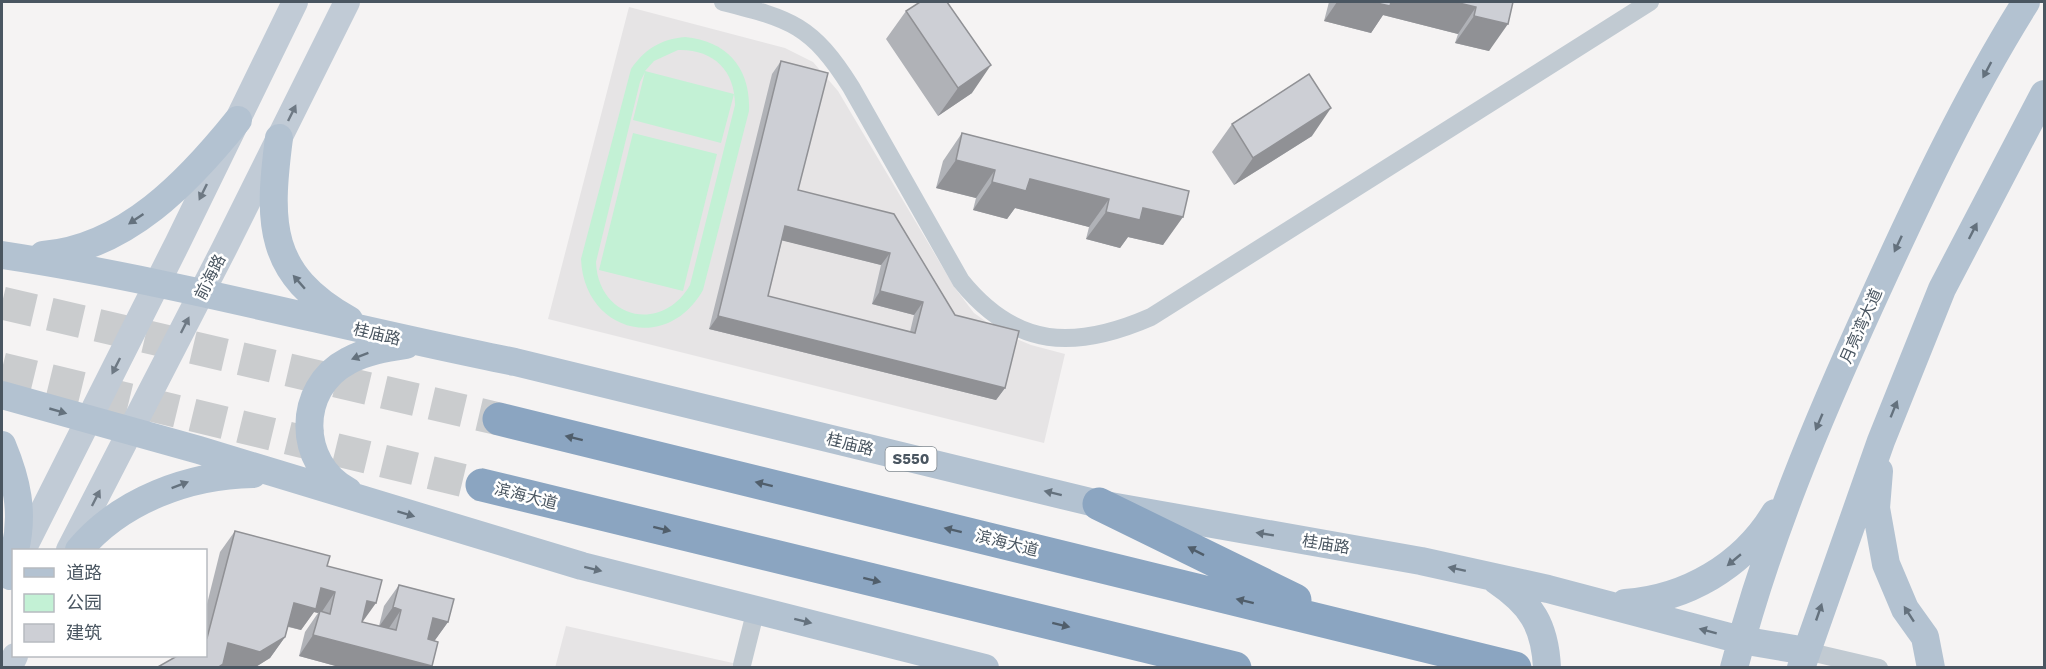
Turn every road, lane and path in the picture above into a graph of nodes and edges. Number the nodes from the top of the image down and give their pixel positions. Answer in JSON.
{"nodes":[{"id":1,"x":295,"y":2,"type":"edge"},
{"id":2,"x":347,"y":2,"type":"edge"},
{"id":3,"x":723,"y":2,"type":"edge"},
{"id":4,"x":1650,"y":2,"type":"edge"},
{"id":5,"x":2016,"y":2,"type":"edge"},
{"id":6,"x":2026,"y":2,"type":"edge"},
{"id":7,"x":2007,"y":32,"type":"junction"},
{"id":8,"x":2044,"y":94,"type":"edge"},
{"id":9,"x":238,"y":120,"type":"junction"},
{"id":10,"x":279,"y":138,"type":"junction"},
{"id":11,"x":9,"y":256,"type":"edge"},
{"id":12,"x":158,"y":283,"type":"junction"},
{"id":13,"x":202,"y":292,"type":"junction"},
{"id":14,"x":383,"y":335,"type":"junction"},
{"id":15,"x":417,"y":343,"type":"junction"},
{"id":16,"x":2,"y":395,"type":"edge"},
{"id":17,"x":89,"y":419,"type":"junction"},
{"id":18,"x":499,"y":419,"type":"tunnel mouth"},
{"id":19,"x":131,"y":430,"type":"junction"},
{"id":20,"x":1881,"y":441,"type":"junction"},
{"id":21,"x":2,"y":445,"type":"edge"},
{"id":22,"x":295,"y":480,"type":"junction"},
{"id":23,"x":1794,"y":481,"type":"junction"},
{"id":24,"x":482,"y":485,"type":"tunnel mouth"},
{"id":25,"x":368,"y":502,"type":"junction"},
{"id":26,"x":1099,"y":504,"type":"junction"},
{"id":27,"x":14,"y":549,"type":"edge"},
{"id":28,"x":24,"y":549,"type":"edge"},
{"id":29,"x":70,"y":549,"type":"edge"},
{"id":30,"x":80,"y":549,"type":"edge"},
{"id":31,"x":1488,"y":575,"type":"junction"},
{"id":32,"x":1589,"y":600,"type":"junction"},
{"id":33,"x":756,"y":609,"type":"junction"},
{"id":34,"x":1363,"y":630,"type":"junction"},
{"id":35,"x":1741,"y":640,"type":"junction"},
{"id":36,"x":1803,"y":659,"type":"edge"},
{"id":37,"x":742,"y":665,"type":"dead end"},
{"id":38,"x":985,"y":668,"type":"edge"},
{"id":39,"x":1235,"y":668,"type":"edge"},
{"id":40,"x":1515,"y":668,"type":"edge"},
{"id":41,"x":1547,"y":668,"type":"edge"},
{"id":42,"x":1734,"y":668,"type":"edge"},
{"id":43,"x":1879,"y":668,"type":"edge"},
{"id":44,"x":1931,"y":668,"type":"edge"}],
"edges":[{"from":1,"to":9,"type":"main road"},
{"from":10,"to":2,"type":"main road","name":"前海路","one_way":true},
{"from":3,"to":4,"type":"street"},
{"from":5,"to":7,"type":"main road"},
{"from":6,"to":7,"type":"main road","name":"月亮湾大道"},
{"from":7,"to":23,"type":"main road","name":"月亮湾大道","one_way":true},
{"from":20,"to":8,"type":"main road","one_way":true},
{"from":9,"to":11,"type":"main road","one_way":true},
{"from":9,"to":12,"type":"main road","one_way":true},
{"from":10,"to":13,"type":"main road","name":"前海路"},
{"from":14,"to":10,"type":"main road","one_way":true},
{"from":11,"to":12,"type":"main road","name":"桂庙路","number":"S550"},
{"from":12,"to":13,"type":"main road","name":"桂庙路","number":"S550"},
{"from":12,"to":17,"type":"main road","one_way":true},
{"from":13,"to":14,"type":"main road","name":"桂庙路","number":"S550"},
{"from":19,"to":13,"type":"main road","name":"前海路","one_way":true},
{"from":14,"to":15,"type":"main road","name":"桂庙路","number":"S550"},
{"from":15,"to":25,"type":"main road","one_way":true},
{"from":26,"to":15,"type":"main road","name":"桂庙路","number":"S550","one_way":true},
{"from":16,"to":17,"type":"main road","one_way":true},
{"from":17,"to":19,"type":"main road"},
{"from":17,"to":28,"type":"main road"},
{"from":34,"to":18,"type":"highway","name":"滨海大道","one_way":true},
{"from":19,"to":22,"type":"main road"},
{"from":29,"to":19,"type":"main road","name":"前海路","one_way":true},
{"from":36,"to":20,"type":"main road","one_way":true},
{"from":44,"to":20,"type":"main road","one_way":true},
{"from":21,"to":27,"type":"main road"},
{"from":22,"to":25,"type":"main road"},
{"from":30,"to":22,"type":"main road","one_way":true},
{"from":23,"to":32,"type":"main road","one_way":true},
{"from":23,"to":35,"type":"main road","name":"月亮湾大道"},
{"from":24,"to":39,"type":"highway","name":"滨海大道","one_way":true},
{"from":25,"to":33,"type":"main road","one_way":true},
{"from":31,"to":26,"type":"main road","name":"桂庙路","number":"S550","one_way":true},
{"from":34,"to":26,"type":"highway","one_way":true},
{"from":31,"to":32,"type":"main road","name":"桂庙路","number":"S550"},
{"from":31,"to":41,"type":"main road"},
{"from":35,"to":32,"type":"main road","name":"桂庙路","number":"S550","one_way":true},
{"from":33,"to":37,"type":"street"},
{"from":33,"to":38,"type":"main road","one_way":true},
{"from":34,"to":40,"type":"highway","name":"滨海大道"},
{"from":35,"to":36,"type":"main road","name":"桂庙路","number":"S550"},
{"from":35,"to":42,"type":"main road","name":"月亮湾大道"},
{"from":36,"to":43,"type":"street"}]}
